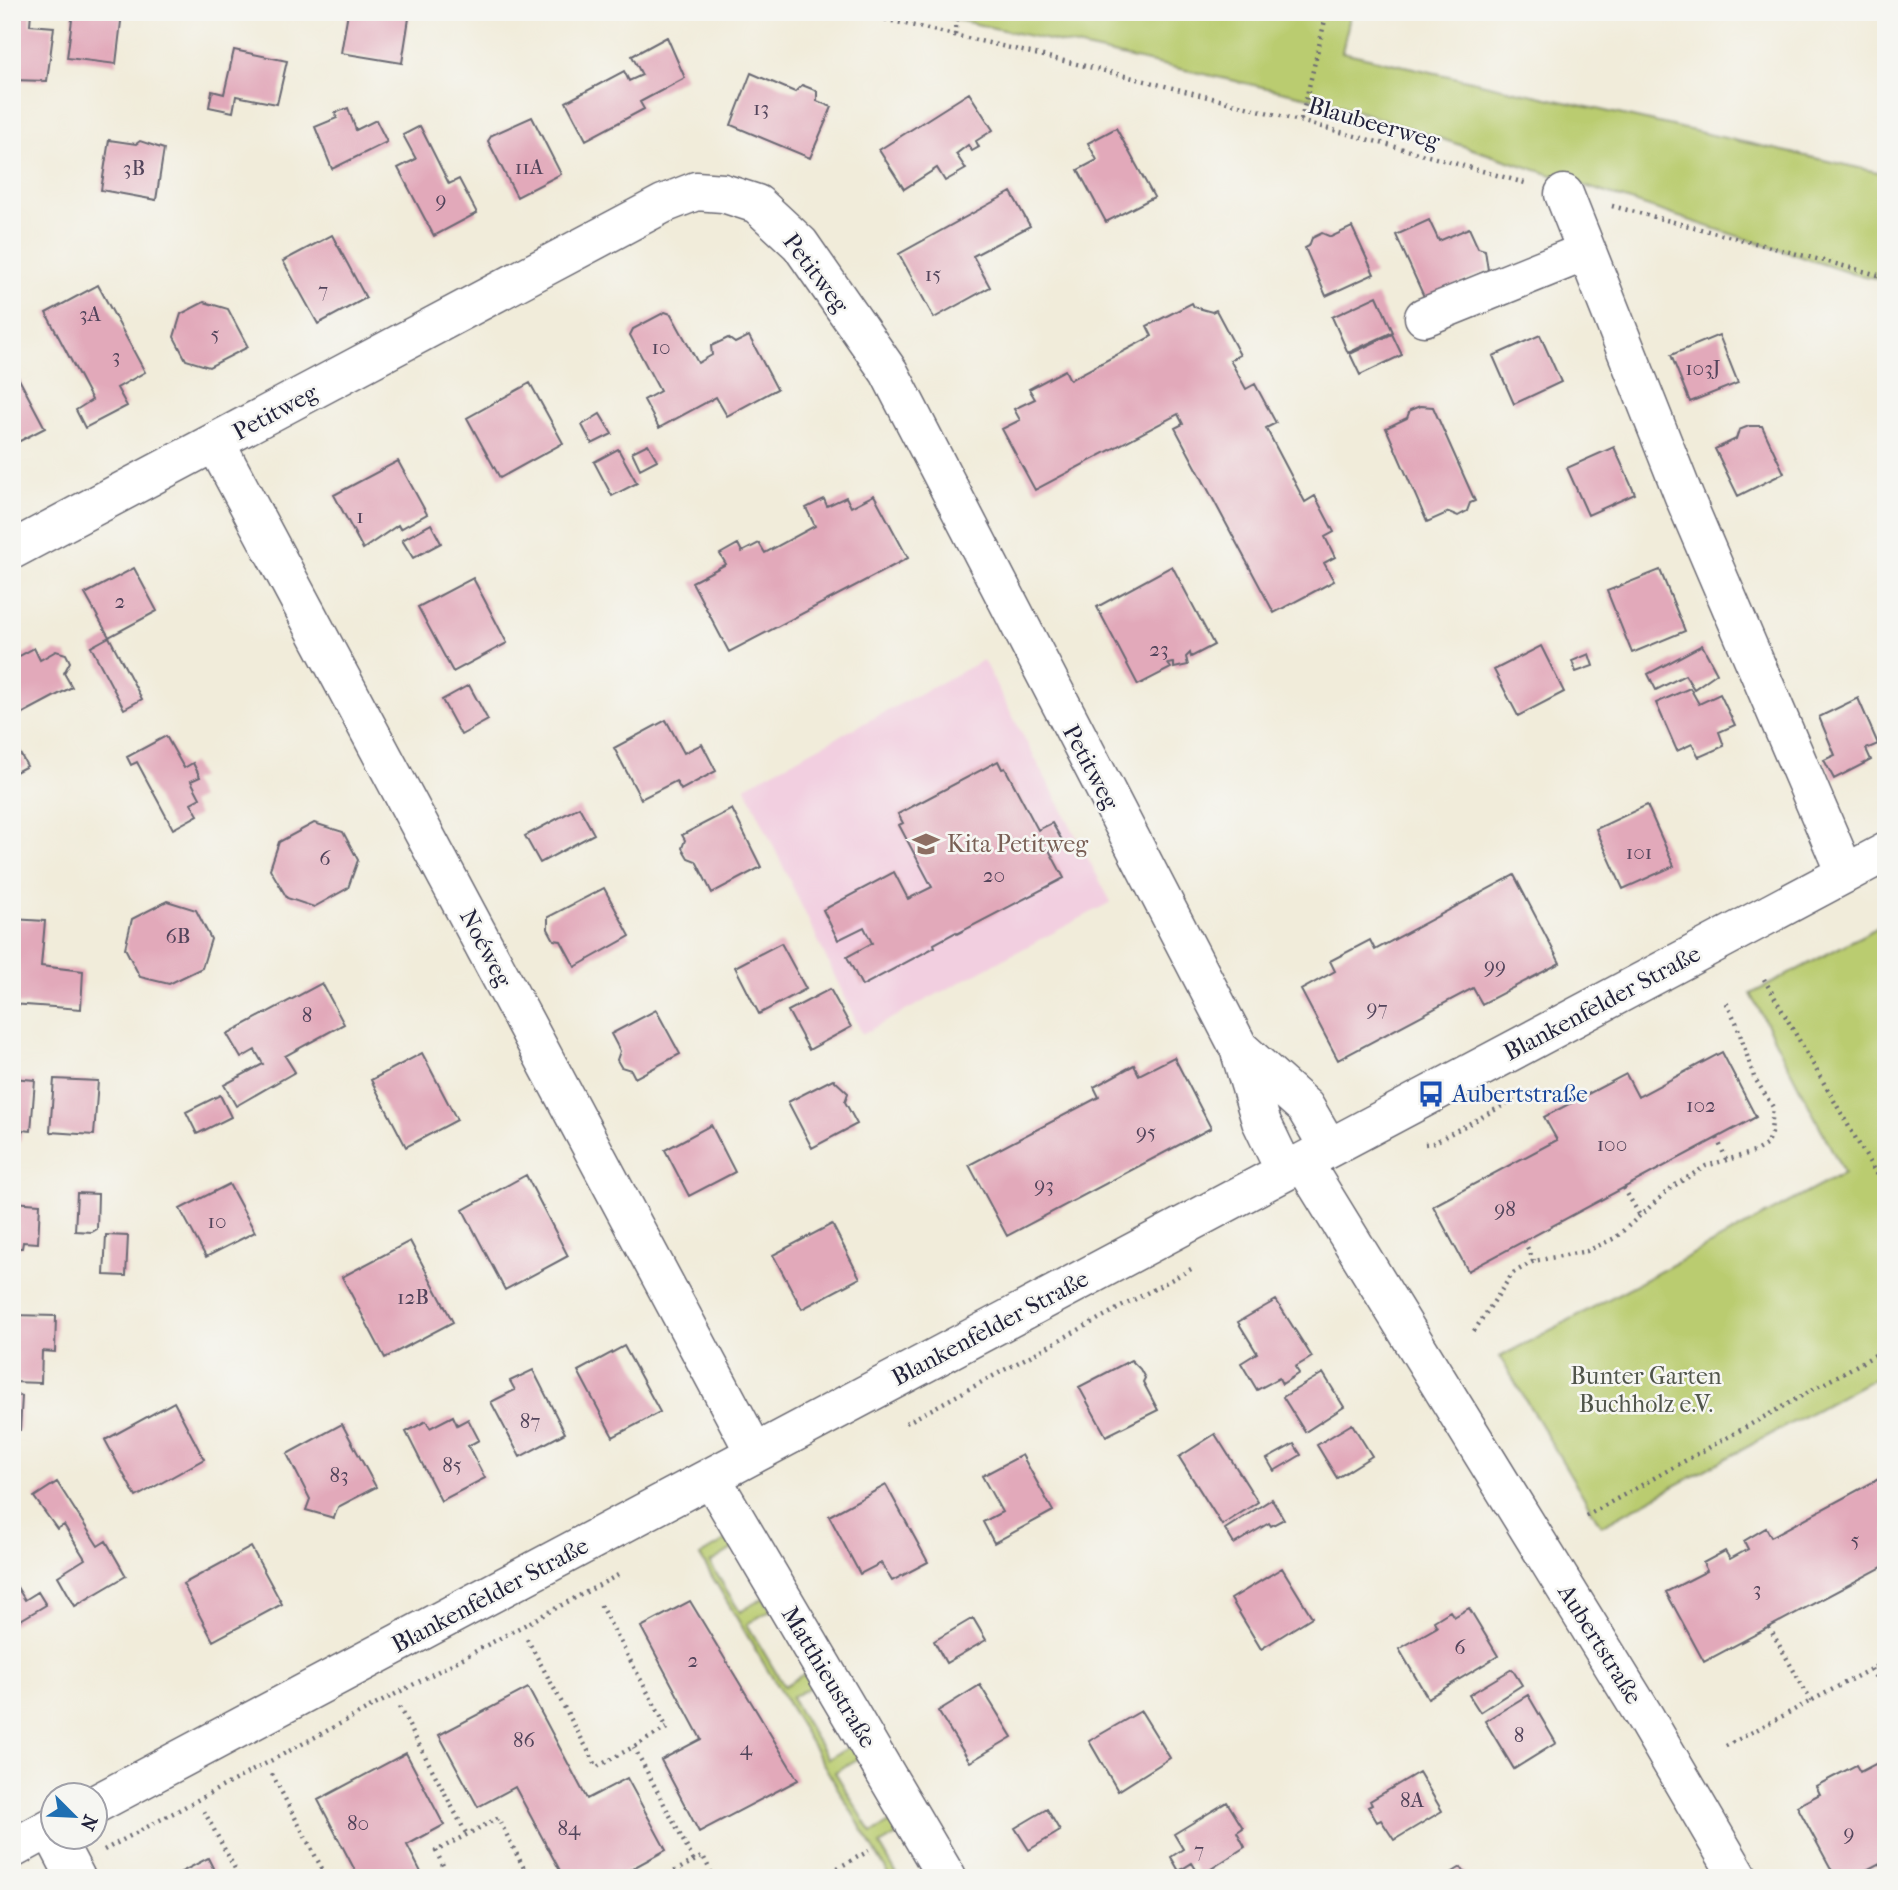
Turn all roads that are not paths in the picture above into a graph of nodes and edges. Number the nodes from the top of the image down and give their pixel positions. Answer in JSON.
{"nodes":[{"id":1,"x":1564,"y":194,"type":"road end"},
{"id":2,"x":1585,"y":252,"type":"junction"},
{"id":3,"x":1424,"y":317,"type":"dead end"},
{"id":4,"x":216,"y":444,"type":"junction"},
{"id":5,"x":12,"y":550,"type":"edge"},
{"id":6,"x":1886,"y":852,"type":"edge"},
{"id":7,"x":1845,"y":873,"type":"junction"},
{"id":8,"x":1239,"y":1048,"type":"junction"},
{"id":9,"x":1305,"y":1160,"type":"junction"},
{"id":10,"x":755,"y":1453,"type":"junction"},
{"id":11,"x":712,"y":1477,"type":"junction"},
{"id":12,"x":108,"y":1798,"type":"edge"},
{"id":13,"x":38,"y":1838,"type":"edge"},
{"id":14,"x":12,"y":1849,"type":"edge"},
{"id":15,"x":62,"y":1852,"type":"edge"},
{"id":16,"x":76,"y":1878,"type":"edge"},
{"id":17,"x":947,"y":1878,"type":"edge"},
{"id":18,"x":1739,"y":1878,"type":"edge"}],
"edges":[{"from":1,"to":2,"type":"street"},
{"from":2,"to":3,"type":"street"},
{"from":2,"to":7,"type":"street"},
{"from":4,"to":5,"type":"street","name":"Petitweg"},
{"from":4,"to":8,"type":"street","name":"Petitweg"},
{"from":4,"to":10,"type":"street","name":"Noéweg"},
{"from":6,"to":7,"type":"street","name":"Blankenfelder Straße"},
{"from":7,"to":9,"type":"street","name":"Blankenfelder Straße"},
{"from":8,"to":9,"type":"street","name":"Petitweg"},
{"from":8,"to":9,"type":"street","name":"Petitweg"},
{"from":9,"to":10,"type":"street","name":"Blankenfelder Straße"},
{"from":9,"to":18,"type":"street","name":"Aubertstraße"},
{"from":10,"to":11,"type":"street","name":"Blankenfelder Straße"},
{"from":11,"to":12,"type":"street","name":"Blankenfelder Straße"},
{"from":11,"to":17,"type":"street","name":"Matthieustraße"},
{"from":13,"to":14,"type":"street"},
{"from":15,"to":16,"type":"street"}]}
